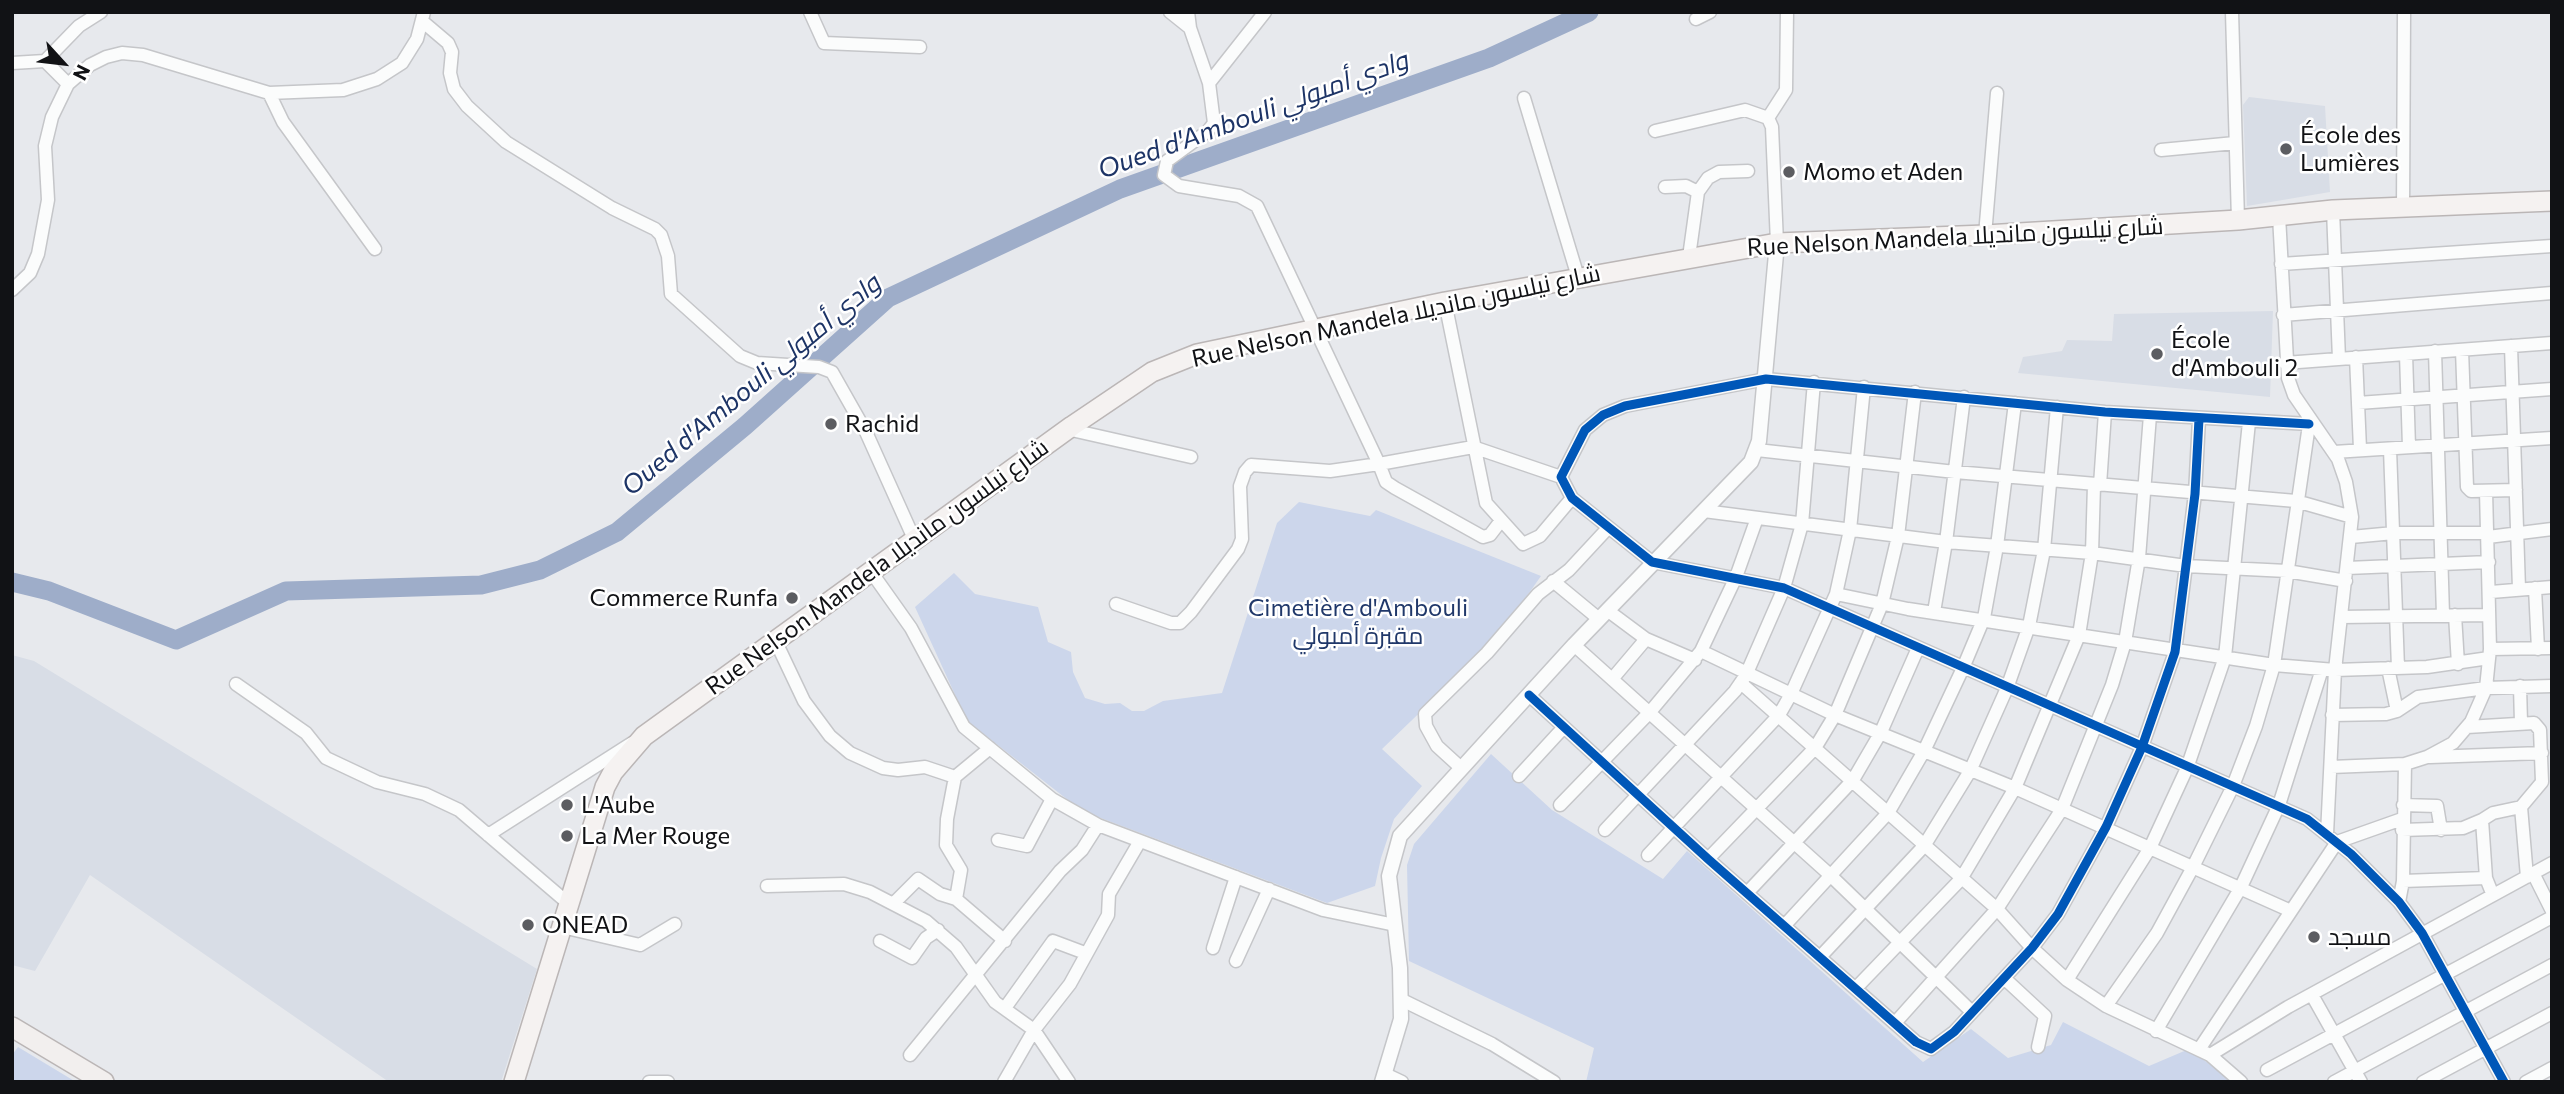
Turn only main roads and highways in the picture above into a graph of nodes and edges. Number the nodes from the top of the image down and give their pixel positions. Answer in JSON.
{"nodes":[{"id":1,"x":2552,"y":201,"type":"edge"},
{"id":2,"x":12,"y":1027,"type":"edge"},
{"id":3,"x":104,"y":1082,"type":"edge"},
{"id":4,"x":514,"y":1082,"type":"edge"}],
"edges":[{"from":1,"to":4,"type":"main road","name":"Rue Nelson Mandela شارع نيلسون مانديلا"},
{"from":2,"to":3,"type":"highway"}]}
